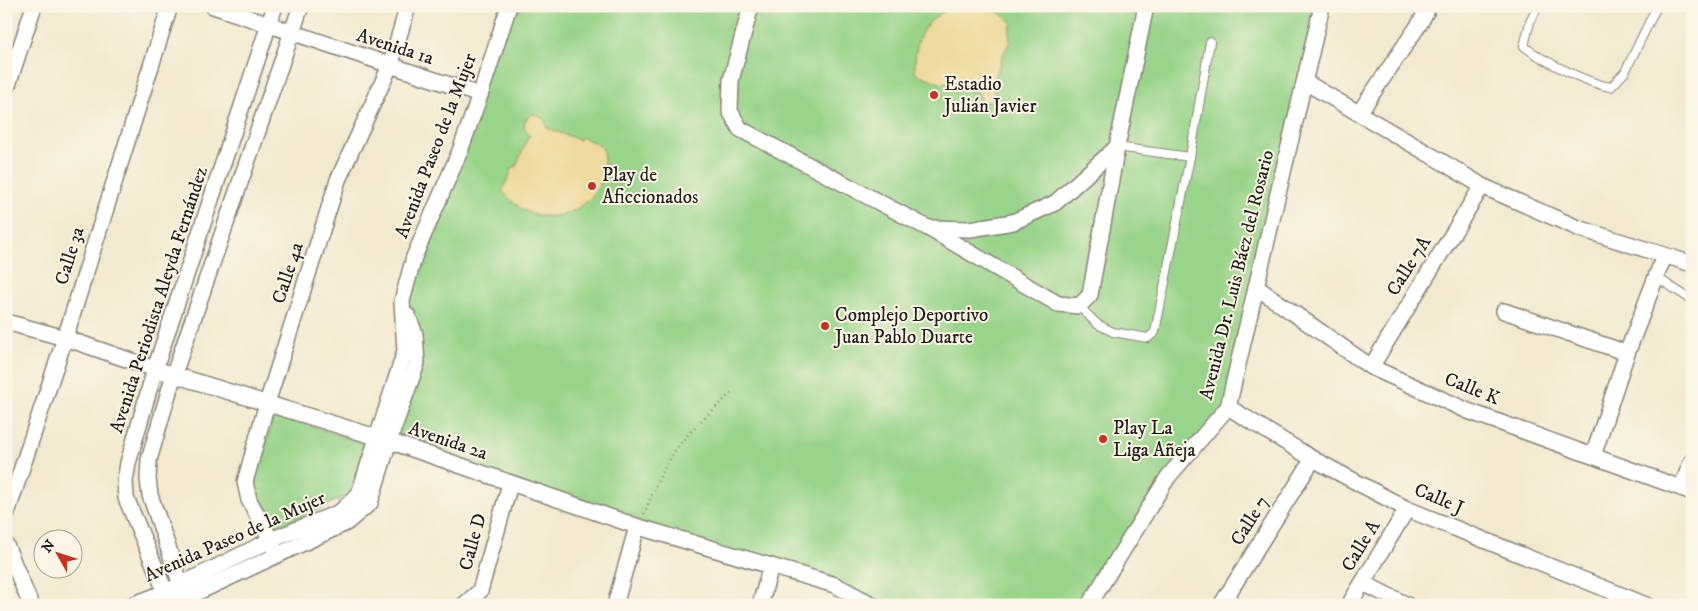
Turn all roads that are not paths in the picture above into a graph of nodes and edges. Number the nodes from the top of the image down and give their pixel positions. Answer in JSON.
{"nodes":[{"id":1,"x":34,"y":6,"type":"edge"},
{"id":2,"x":170,"y":6,"type":"edge"},
{"id":3,"x":213,"y":6,"type":"edge"},
{"id":4,"x":276,"y":6,"type":"edge"},
{"id":5,"x":301,"y":6,"type":"edge"},
{"id":6,"x":408,"y":6,"type":"edge"},
{"id":7,"x":509,"y":6,"type":"edge"},
{"id":8,"x":751,"y":6,"type":"edge"},
{"id":9,"x":1146,"y":6,"type":"edge"},
{"id":10,"x":1322,"y":6,"type":"edge"},
{"id":11,"x":1429,"y":6,"type":"edge"},
{"id":12,"x":1538,"y":6,"type":"edge"},
{"id":13,"x":1657,"y":6,"type":"edge"},
{"id":14,"x":269,"y":26,"type":"junction"},
{"id":15,"x":293,"y":33,"type":"junction"},
{"id":16,"x":1210,"y":42,"type":"dead end"},
{"id":17,"x":390,"y":66,"type":"junction"},
{"id":18,"x":1305,"y":82,"type":"junction"},
{"id":19,"x":6,"y":91,"type":"edge"},
{"id":20,"x":480,"y":96,"type":"junction"},
{"id":21,"x":1359,"y":113,"type":"junction"},
{"id":22,"x":1117,"y":147,"type":"junction"},
{"id":23,"x":1190,"y":157,"type":"junction"},
{"id":24,"x":1482,"y":186,"type":"junction"},
{"id":25,"x":928,"y":228,"type":"junction"},
{"id":26,"x":1664,"y":256,"type":"junction"},
{"id":27,"x":1692,"y":264,"type":"edge"},
{"id":28,"x":1656,"y":277,"type":"junction"},
{"id":29,"x":1256,"y":287,"type":"junction"},
{"id":30,"x":1692,"y":300,"type":"edge"},
{"id":31,"x":1079,"y":306,"type":"junction"},
{"id":32,"x":1504,"y":311,"type":"dead end"},
{"id":33,"x":6,"y":322,"type":"edge"},
{"id":34,"x":65,"y":338,"type":"junction"},
{"id":35,"x":1627,"y":353,"type":"junction"},
{"id":36,"x":1371,"y":367,"type":"junction"},
{"id":37,"x":156,"y":369,"type":"junction"},
{"id":38,"x":174,"y":374,"type":"junction"},
{"id":39,"x":267,"y":403,"type":"junction"},
{"id":40,"x":1228,"y":407,"type":"junction"},
{"id":41,"x":383,"y":439,"type":"junction"},
{"id":42,"x":1593,"y":456,"type":"junction"},
{"id":43,"x":1313,"y":458,"type":"junction"},
{"id":44,"x":1692,"y":461,"type":"edge"},
{"id":45,"x":510,"y":484,"type":"junction"},
{"id":46,"x":1686,"y":490,"type":"edge"},
{"id":47,"x":1407,"y":509,"type":"junction"},
{"id":48,"x":6,"y":516,"type":"edge"},
{"id":49,"x":638,"y":527,"type":"junction"},
{"id":50,"x":271,"y":540,"type":"junction"},
{"id":51,"x":6,"y":545,"type":"edge"},
{"id":52,"x":276,"y":555,"type":"junction"},
{"id":53,"x":771,"y":566,"type":"junction"},
{"id":54,"x":1363,"y":583,"type":"junction"},
{"id":55,"x":185,"y":596,"type":"edge"},
{"id":56,"x":170,"y":602,"type":"edge"},
{"id":57,"x":31,"y":605,"type":"edge"},
{"id":58,"x":132,"y":605,"type":"edge"},
{"id":59,"x":464,"y":605,"type":"edge"},
{"id":60,"x":615,"y":605,"type":"edge"},
{"id":61,"x":760,"y":605,"type":"edge"},
{"id":62,"x":873,"y":605,"type":"edge"},
{"id":63,"x":1089,"y":605,"type":"edge"},
{"id":64,"x":1221,"y":605,"type":"edge"},
{"id":65,"x":1350,"y":605,"type":"edge"},
{"id":66,"x":1407,"y":605,"type":"edge"},
{"id":67,"x":1646,"y":605,"type":"edge"}],
"edges":[{"from":1,"to":19,"type":"street"},
{"from":2,"to":34,"type":"street","name":"Calle 3a"},
{"from":3,"to":14,"type":"street","name":"Avenida 1a"},
{"from":4,"to":14,"type":"street","name":"Avenida Periodista Aleyda Fernández"},
{"from":5,"to":15,"type":"street","name":"Avenida Periodista Aleyda Fernández"},
{"from":6,"to":17,"type":"street","name":"Calle 4a"},
{"from":7,"to":20,"type":"street","name":"Avenida Paseo de la Mujer"},
{"from":8,"to":25,"type":"street"},
{"from":9,"to":22,"type":"street"},
{"from":10,"to":18,"type":"street","name":"Avenida Dr. Luis Báez del Rosario"},
{"from":11,"to":21,"type":"street"},
{"from":12,"to":13,"type":"lane"},
{"from":14,"to":15,"type":"street","name":"Avenida 1a"},
{"from":14,"to":37,"type":"street","name":"Avenida Periodista Aleyda Fernández"},
{"from":15,"to":17,"type":"street","name":"Avenida 1a"},
{"from":15,"to":38,"type":"street","name":"Avenida Periodista Aleyda Fernández"},
{"from":16,"to":23,"type":"lane"},
{"from":17,"to":20,"type":"street","name":"Avenida 1a"},
{"from":17,"to":39,"type":"street","name":"Calle 4a"},
{"from":18,"to":21,"type":"street"},
{"from":18,"to":29,"type":"street","name":"Avenida Dr. Luis Báez del Rosario"},
{"from":20,"to":41,"type":"street","name":"Avenida Paseo de la Mujer"},
{"from":21,"to":24,"type":"street"},
{"from":22,"to":23,"type":"lane"},
{"from":22,"to":25,"type":"street"},
{"from":22,"to":31,"type":"street"},
{"from":23,"to":31,"type":"lane"},
{"from":24,"to":26,"type":"street"},
{"from":24,"to":36,"type":"street","name":"Calle 7A"},
{"from":25,"to":31,"type":"street"},
{"from":26,"to":27,"type":"street"},
{"from":26,"to":28,"type":"street"},
{"from":28,"to":30,"type":"lane"},
{"from":28,"to":35,"type":"street"},
{"from":29,"to":36,"type":"street","name":"Calle K"},
{"from":29,"to":40,"type":"street","name":"Avenida Dr. Luis Báez del Rosario"},
{"from":32,"to":35,"type":"street"},
{"from":33,"to":34,"type":"street","name":"Avenida 2a"},
{"from":34,"to":37,"type":"street","name":"Avenida 2a"},
{"from":34,"to":48,"type":"street","name":"Calle 3a"},
{"from":35,"to":42,"type":"street"},
{"from":36,"to":42,"type":"street","name":"Calle K"},
{"from":37,"to":38,"type":"street","name":"Avenida 2a"},
{"from":37,"to":56,"type":"street","name":"Avenida Periodista Aleyda Fernández"},
{"from":38,"to":39,"type":"street","name":"Avenida 2a"},
{"from":38,"to":55,"type":"street","name":"Avenida Periodista Aleyda Fernández"},
{"from":39,"to":41,"type":"street","name":"Avenida 2a"},
{"from":39,"to":50,"type":"street","name":"Calle 4a"},
{"from":40,"to":43,"type":"street","name":"Calle J"},
{"from":40,"to":63,"type":"street","name":"Avenida Dr. Luis Báez del Rosario"},
{"from":41,"to":45,"type":"street","name":"Avenida 2a"},
{"from":41,"to":50,"type":"street","name":"Avenida Paseo de la Mujer"},
{"from":41,"to":52,"type":"street","name":"Avenida Paseo de la Mujer"},
{"from":42,"to":46,"type":"street","name":"Calle K"},
{"from":43,"to":47,"type":"street","name":"Calle J"},
{"from":43,"to":64,"type":"street","name":"Calle 7"},
{"from":44,"to":46,"type":"street"},
{"from":45,"to":49,"type":"street","name":"Avenida 2a"},
{"from":45,"to":59,"type":"street","name":"Calle D"},
{"from":47,"to":54,"type":"street","name":"Calle A"},
{"from":47,"to":67,"type":"street","name":"Calle J"},
{"from":49,"to":53,"type":"street","name":"Avenida 2a"},
{"from":49,"to":60,"type":"street"},
{"from":50,"to":52,"type":"street","name":"Calle 4a"},
{"from":50,"to":55,"type":"street","name":"Avenida Paseo de la Mujer"},
{"from":51,"to":57,"type":"street"},
{"from":52,"to":55,"type":"street","name":"Avenida Paseo de la Mujer"},
{"from":53,"to":61,"type":"street"},
{"from":53,"to":62,"type":"street","name":"Avenida 2a"},
{"from":54,"to":65,"type":"street","name":"Calle A"},
{"from":54,"to":66,"type":"street"},
{"from":55,"to":56,"type":"street","name":"Avenida Paseo de la Mujer"},
{"from":56,"to":58,"type":"street","name":"Avenida Paseo de la Mujer"}]}
